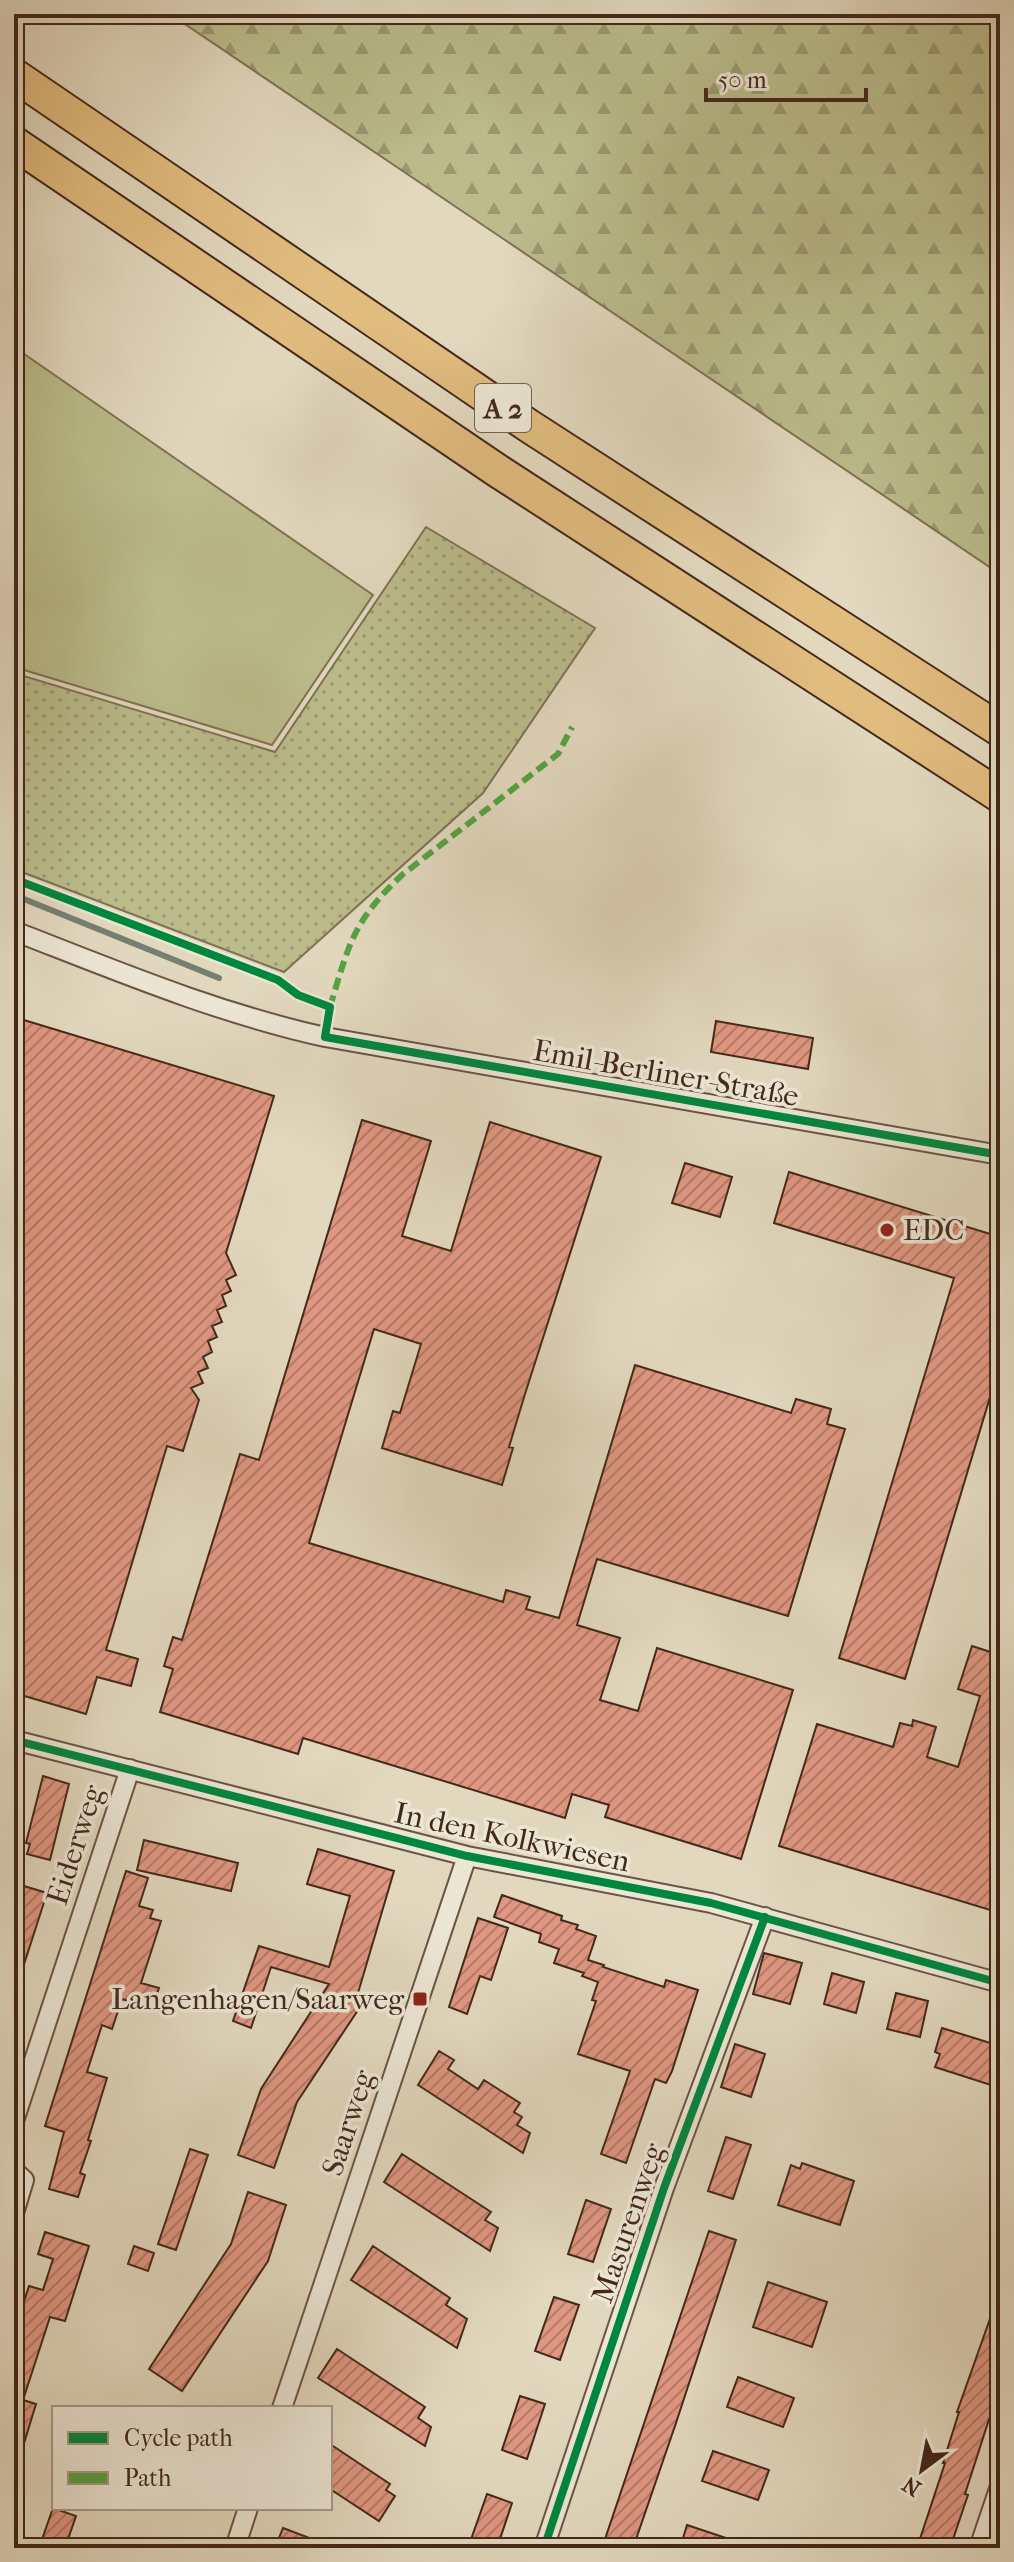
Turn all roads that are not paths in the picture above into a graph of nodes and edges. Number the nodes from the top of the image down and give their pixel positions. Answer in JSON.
{"nodes":[{"id":1,"x":14,"y":75,"type":"edge"},
{"id":2,"x":14,"y":143,"type":"edge"},
{"id":3,"x":1000,"y":730,"type":"edge"},
{"id":4,"x":1000,"y":796,"type":"edge"},
{"id":5,"x":14,"y":931,"type":"edge"},
{"id":6,"x":1000,"y":1155,"type":"edge"},
{"id":7,"x":14,"y":1740,"type":"edge"},
{"id":8,"x":130,"y":1769,"type":"junction"},
{"id":9,"x":467,"y":1856,"type":"junction"},
{"id":10,"x":765,"y":1917,"type":"junction"},
{"id":11,"x":1000,"y":1983,"type":"edge"},
{"id":12,"x":14,"y":2121,"type":"edge"},
{"id":13,"x":14,"y":2171,"type":"edge"},
{"id":14,"x":14,"y":2213,"type":"edge"},
{"id":15,"x":283,"y":2406,"type":"edge"},
{"id":16,"x":1000,"y":2486,"type":"edge"},
{"id":17,"x":247,"y":2510,"type":"edge"},
{"id":18,"x":235,"y":2548,"type":"edge"},
{"id":19,"x":544,"y":2548,"type":"edge"},
{"id":20,"x":979,"y":2548,"type":"edge"}],
"edges":[{"from":1,"to":3,"type":"highway","number":"A 2"},
{"from":2,"to":4,"type":"highway","number":"A 2"},
{"from":5,"to":6,"type":"street","name":"Emil-Berliner-Straße"},
{"from":7,"to":8,"type":"street","name":"In den Kolkwiesen"},
{"from":8,"to":9,"type":"street","name":"In den Kolkwiesen"},
{"from":8,"to":12,"type":"street","name":"Eiderweg"},
{"from":9,"to":10,"type":"street","name":"In den Kolkwiesen"},
{"from":9,"to":15,"type":"street","name":"Saarweg"},
{"from":10,"to":11,"type":"street","name":"In den Kolkwiesen"},
{"from":10,"to":19,"type":"street","name":"Masurenweg"},
{"from":13,"to":14,"type":"street"},
{"from":16,"to":20,"type":"street"},
{"from":17,"to":18,"type":"street"}]}
